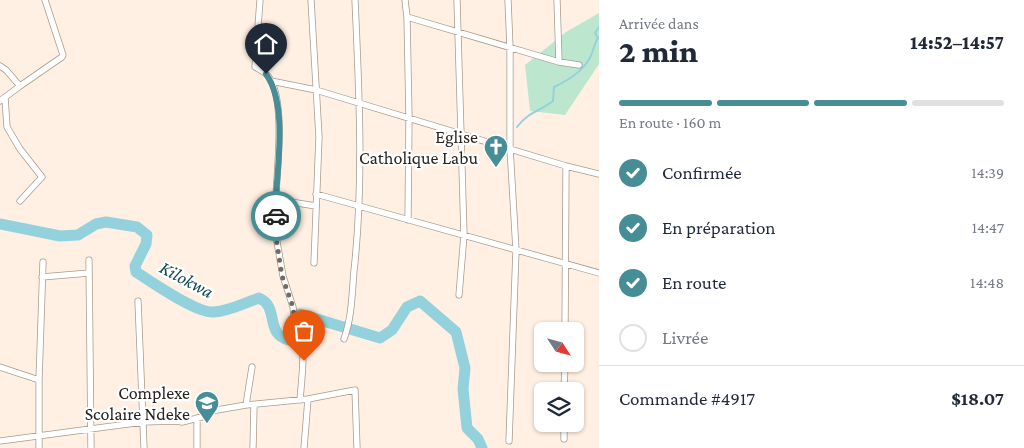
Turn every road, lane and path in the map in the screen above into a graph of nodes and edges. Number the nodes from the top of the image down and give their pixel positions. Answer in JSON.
{"nodes":[{"id":1,"x":45,"y":0,"type":"edge"},
{"id":2,"x":260,"y":0,"type":"edge"},
{"id":3,"x":311,"y":0,"type":"edge"},
{"id":4,"x":355,"y":0,"type":"edge"},
{"id":5,"x":405,"y":0,"type":"edge"},
{"id":6,"x":457,"y":0,"type":"edge"},
{"id":7,"x":508,"y":0,"type":"edge"},
{"id":8,"x":557,"y":0,"type":"edge"},
{"id":9,"x":407,"y":17,"type":"junction"},
{"id":10,"x":458,"y":32,"type":"junction"},
{"id":11,"x":510,"y":48,"type":"junction"},
{"id":12,"x":558,"y":62,"type":"junction"},
{"id":13,"x":579,"y":65,"type":"dead end"},
{"id":14,"x":0,"y":66,"type":"edge"},
{"id":15,"x":271,"y":81,"type":"junction"},
{"id":16,"x":20,"y":86,"type":"junction"},
{"id":17,"x":316,"y":90,"type":"junction"},
{"id":18,"x":2,"y":99,"type":"edge"},
{"id":19,"x":360,"y":104,"type":"junction"},
{"id":20,"x":408,"y":117,"type":"junction"},
{"id":21,"x":461,"y":134,"type":"junction"},
{"id":22,"x":510,"y":148,"type":"junction"},
{"id":23,"x":566,"y":166,"type":"junction"},
{"id":24,"x":599,"y":174,"type":"edge"},
{"id":25,"x":316,"y":194,"type":"junction"},
{"id":26,"x":278,"y":200,"type":"junction"},
{"id":27,"x":20,"y":201,"type":"dead end"},
{"id":28,"x":316,"y":206,"type":"junction"},
{"id":29,"x":359,"y":206,"type":"junction"},
{"id":30,"x":408,"y":220,"type":"junction"},
{"id":31,"x":464,"y":235,"type":"junction"},
{"id":32,"x":516,"y":250,"type":"junction"},
{"id":33,"x":89,"y":260,"type":"dead end"},
{"id":34,"x":43,"y":262,"type":"dead end"},
{"id":35,"x":314,"y":263,"type":"dead end"},
{"id":36,"x":566,"y":264,"type":"junction"},
{"id":37,"x":89,"y":273,"type":"junction"},
{"id":38,"x":599,"y":273,"type":"edge"},
{"id":39,"x":42,"y":277,"type":"junction"},
{"id":40,"x":459,"y":295,"type":"dead end"},
{"id":41,"x":138,"y":301,"type":"dead end"},
{"id":42,"x":565,"y":322,"type":"edge"},
{"id":43,"x":345,"y":336,"type":"dead end"},
{"id":44,"x":0,"y":366,"type":"edge"},
{"id":45,"x":252,"y":367,"type":"dead end"},
{"id":46,"x":39,"y":380,"type":"junction"},
{"id":47,"x":308,"y":399,"type":"junction"},
{"id":48,"x":300,"y":400,"type":"junction"},
{"id":49,"x":246,"y":405,"type":"junction"},
{"id":50,"x":254,"y":405,"type":"junction"},
{"id":51,"x":197,"y":418,"type":"junction"},
{"id":52,"x":143,"y":422,"type":"junction"},
{"id":53,"x":90,"y":428,"type":"junction"},
{"id":54,"x":564,"y":432,"type":"edge"},
{"id":55,"x":38,"y":435,"type":"junction"},
{"id":56,"x":564,"y":439,"type":"dead end"},
{"id":57,"x":509,"y":440,"type":"dead end"},
{"id":58,"x":0,"y":441,"type":"edge"},
{"id":59,"x":39,"y":448,"type":"edge"},
{"id":60,"x":91,"y":448,"type":"edge"},
{"id":61,"x":144,"y":448,"type":"edge"},
{"id":62,"x":197,"y":448,"type":"edge"},
{"id":63,"x":253,"y":448,"type":"edge"},
{"id":64,"x":304,"y":448,"type":"edge"},
{"id":65,"x":357,"y":448,"type":"edge"}],
"edges":[{"from":1,"to":16,"type":"street"},
{"from":2,"to":15,"type":"street"},
{"from":3,"to":17,"type":"street"},
{"from":4,"to":19,"type":"street"},
{"from":5,"to":9,"type":"street"},
{"from":6,"to":10,"type":"street"},
{"from":7,"to":11,"type":"street"},
{"from":8,"to":12,"type":"street"},
{"from":9,"to":10,"type":"street"},
{"from":9,"to":20,"type":"street"},
{"from":10,"to":11,"type":"street"},
{"from":10,"to":21,"type":"street"},
{"from":11,"to":12,"type":"street"},
{"from":11,"to":22,"type":"street"},
{"from":12,"to":13,"type":"street"},
{"from":14,"to":16,"type":"street"},
{"from":15,"to":17,"type":"street"},
{"from":15,"to":26,"type":"street"},
{"from":16,"to":18,"type":"street"},
{"from":17,"to":19,"type":"street"},
{"from":17,"to":25,"type":"street"},
{"from":18,"to":27,"type":"street"},
{"from":19,"to":20,"type":"street"},
{"from":19,"to":29,"type":"street"},
{"from":20,"to":21,"type":"street"},
{"from":20,"to":30,"type":"street"},
{"from":21,"to":22,"type":"street"},
{"from":21,"to":31,"type":"street"},
{"from":22,"to":23,"type":"street"},
{"from":22,"to":32,"type":"street"},
{"from":23,"to":24,"type":"street"},
{"from":23,"to":36,"type":"street"},
{"from":25,"to":28,"type":"street"},
{"from":25,"to":29,"type":"street"},
{"from":26,"to":28,"type":"street"},
{"from":26,"to":48,"type":"street"},
{"from":28,"to":35,"type":"street"},
{"from":29,"to":30,"type":"street"},
{"from":29,"to":43,"type":"street"},
{"from":30,"to":31,"type":"street"},
{"from":31,"to":32,"type":"street"},
{"from":31,"to":40,"type":"street"},
{"from":32,"to":36,"type":"street"},
{"from":32,"to":57,"type":"street"},
{"from":33,"to":37,"type":"street"},
{"from":34,"to":39,"type":"street"},
{"from":36,"to":38,"type":"street"},
{"from":36,"to":42,"type":"street"},
{"from":37,"to":39,"type":"street"},
{"from":37,"to":53,"type":"street"},
{"from":39,"to":46,"type":"street"},
{"from":41,"to":52,"type":"street"},
{"from":44,"to":46,"type":"street"},
{"from":45,"to":49,"type":"street"},
{"from":46,"to":55,"type":"street"},
{"from":47,"to":48,"type":"street"},
{"from":47,"to":64,"type":"street"},
{"from":47,"to":65,"type":"street"},
{"from":48,"to":50,"type":"street"},
{"from":49,"to":50,"type":"street"},
{"from":49,"to":51,"type":"street"},
{"from":50,"to":63,"type":"street"},
{"from":51,"to":52,"type":"street"},
{"from":51,"to":62,"type":"street"},
{"from":52,"to":53,"type":"street"},
{"from":52,"to":61,"type":"street"},
{"from":53,"to":55,"type":"street"},
{"from":53,"to":60,"type":"street"},
{"from":54,"to":56,"type":"street"},
{"from":55,"to":58,"type":"street"},
{"from":55,"to":59,"type":"street"}]}
